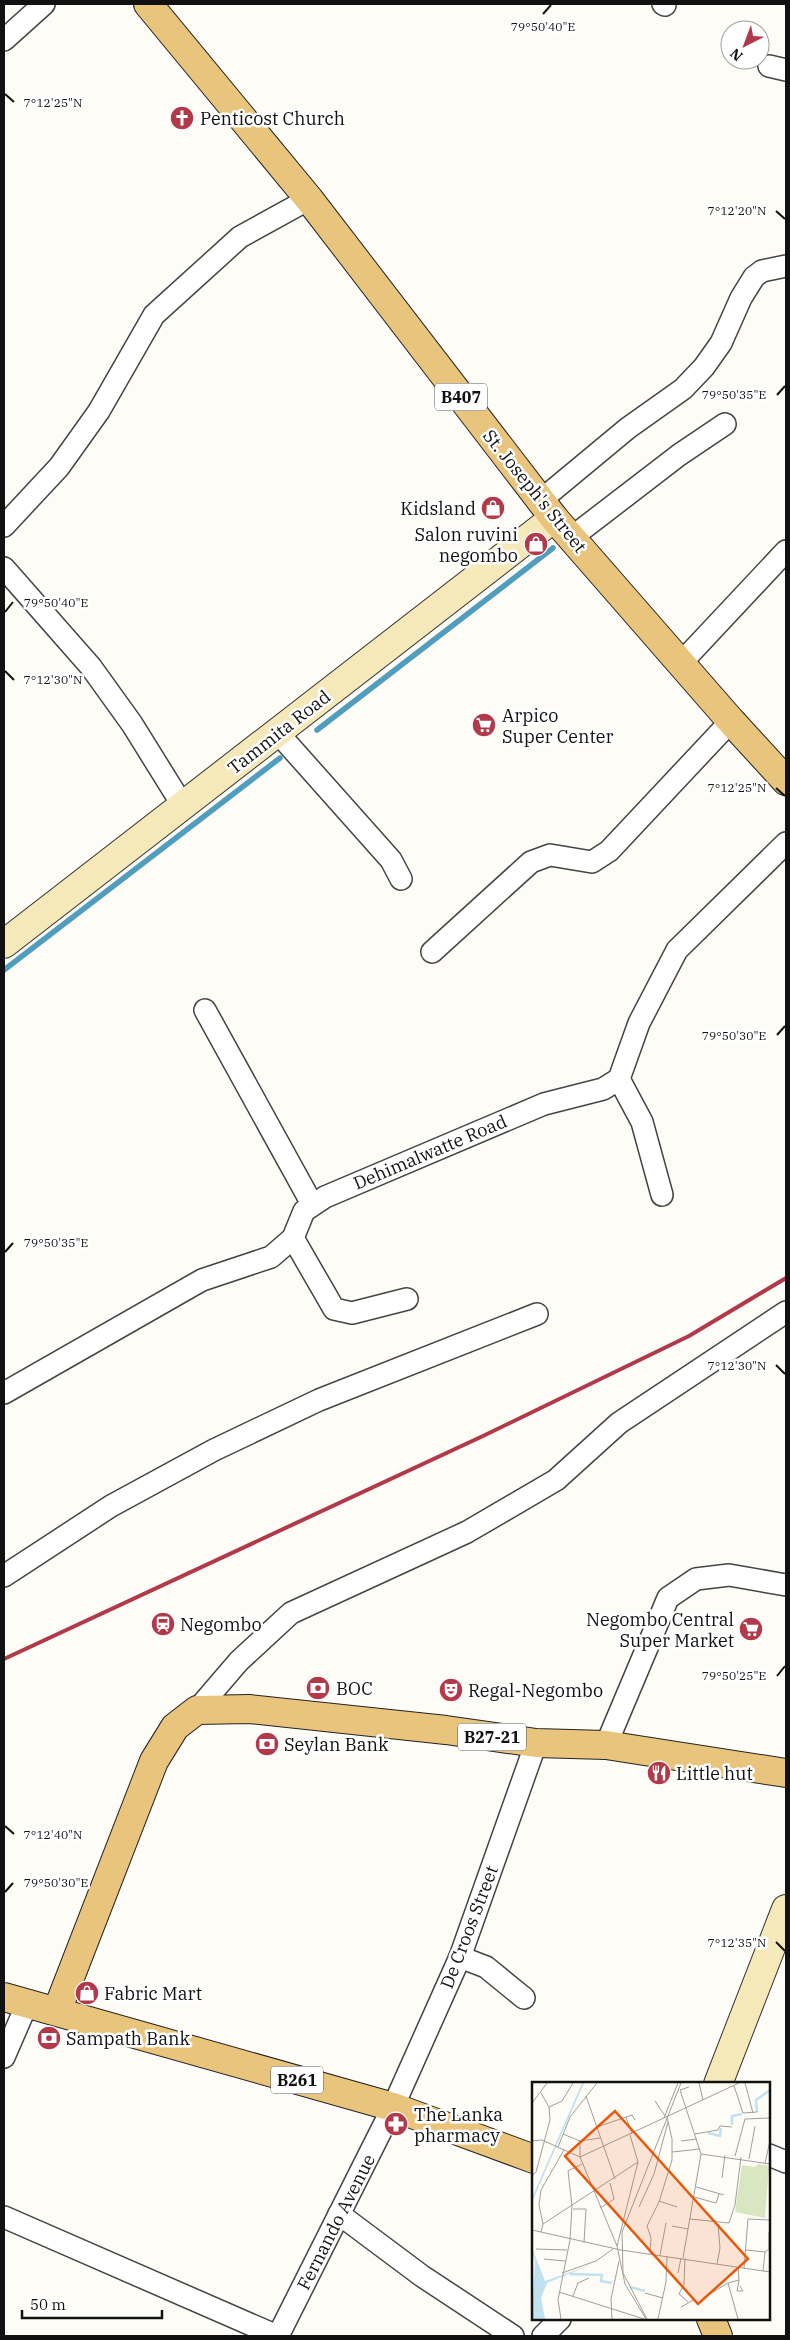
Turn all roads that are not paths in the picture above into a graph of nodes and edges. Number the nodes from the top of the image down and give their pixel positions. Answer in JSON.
{"nodes":[{"id":1,"x":44,"y":4,"type":"edge"},
{"id":2,"x":148,"y":4,"type":"edge"},
{"id":3,"x":4,"y":40,"type":"edge"},
{"id":4,"x":309,"y":199,"type":"junction"},
{"id":5,"x":786,"y":266,"type":"edge"},
{"id":6,"x":725,"y":424,"type":"dead end"},
{"id":7,"x":555,"y":519,"type":"junction"},
{"id":8,"x":4,"y":526,"type":"edge"},
{"id":9,"x":786,"y":551,"type":"edge"},
{"id":10,"x":4,"y":568,"type":"edge"},
{"id":11,"x":681,"y":663,"type":"junction"},
{"id":12,"x":731,"y":721,"type":"junction"},
{"id":13,"x":278,"y":733,"type":"junction"},
{"id":14,"x":786,"y":781,"type":"edge"},
{"id":15,"x":184,"y":806,"type":"junction"},
{"id":16,"x":786,"y":843,"type":"edge"},
{"id":17,"x":401,"y":879,"type":"dead end"},
{"id":18,"x":4,"y":944,"type":"edge"},
{"id":19,"x":432,"y":952,"type":"dead end"},
{"id":20,"x":204,"y":1010,"type":"dead end"},
{"id":21,"x":619,"y":1079,"type":"junction"},
{"id":22,"x":662,"y":1196,"type":"dead end"},
{"id":23,"x":312,"y":1204,"type":"junction"},
{"id":24,"x":293,"y":1238,"type":"junction"},
{"id":25,"x":407,"y":1299,"type":"dead end"},
{"id":26,"x":786,"y":1312,"type":"edge"},
{"id":27,"x":537,"y":1314,"type":"dead end"},
{"id":28,"x":4,"y":1393,"type":"edge"},
{"id":29,"x":4,"y":1576,"type":"edge"},
{"id":30,"x":786,"y":1585,"type":"edge"},
{"id":31,"x":197,"y":1710,"type":"junction"},
{"id":32,"x":536,"y":1743,"type":"junction"},
{"id":33,"x":606,"y":1745,"type":"junction"},
{"id":34,"x":786,"y":1773,"type":"edge"},
{"id":35,"x":786,"y":1909,"type":"edge"},
{"id":36,"x":460,"y":1957,"type":"junction"},
{"id":37,"x":524,"y":1998,"type":"dead end"},
{"id":38,"x":15,"y":2000,"type":"edge"},
{"id":39,"x":57,"y":2011,"type":"junction"},
{"id":40,"x":4,"y":2057,"type":"edge"},
{"id":41,"x":719,"y":2082,"type":"edge"},
{"id":42,"x":393,"y":2107,"type":"junction"},
{"id":43,"x":770,"y":2155,"type":"edge"},
{"id":44,"x":532,"y":2158,"type":"edge"},
{"id":45,"x":786,"y":2162,"type":"edge"},
{"id":46,"x":339,"y":2214,"type":"junction"},
{"id":47,"x":4,"y":2217,"type":"edge"},
{"id":48,"x":559,"y":2320,"type":"edge"},
{"id":49,"x":711,"y":2320,"type":"edge"},
{"id":50,"x":278,"y":2336,"type":"edge"},
{"id":51,"x":513,"y":2336,"type":"edge"},
{"id":52,"x":543,"y":2336,"type":"edge"},
{"id":53,"x":718,"y":2336,"type":"edge"}],
"edges":[{"from":1,"to":3,"type":"street"},
{"from":2,"to":4,"type":"main road","name":"St. Joseph's Street","number":"B407"},
{"from":4,"to":7,"type":"main road","name":"St. Joseph's Street","number":"B407"},
{"from":4,"to":8,"type":"street"},
{"from":5,"to":7,"type":"street"},
{"from":6,"to":7,"type":"street"},
{"from":7,"to":11,"type":"main road","name":"St. Joseph's Street","number":"B407"},
{"from":7,"to":13,"type":"street","name":"Tammita Road"},
{"from":9,"to":11,"type":"street"},
{"from":10,"to":15,"type":"street"},
{"from":11,"to":12,"type":"main road","name":"St. Joseph's Street","number":"B407"},
{"from":12,"to":14,"type":"main road","name":"St. Joseph's Street","number":"B407"},
{"from":12,"to":19,"type":"street"},
{"from":13,"to":15,"type":"street","name":"Tammita Road"},
{"from":13,"to":17,"type":"street"},
{"from":15,"to":18,"type":"street","name":"Tammita Road"},
{"from":16,"to":21,"type":"street"},
{"from":20,"to":23,"type":"street"},
{"from":21,"to":22,"type":"street"},
{"from":21,"to":23,"type":"street","name":"Dehimalwatte Road"},
{"from":23,"to":24,"type":"street"},
{"from":24,"to":25,"type":"street"},
{"from":24,"to":28,"type":"street"},
{"from":26,"to":31,"type":"street"},
{"from":27,"to":29,"type":"street"},
{"from":30,"to":33,"type":"street"},
{"from":31,"to":32,"type":"main road","number":"B27-21"},
{"from":31,"to":39,"type":"main road"},
{"from":32,"to":33,"type":"main road","number":"B27-21"},
{"from":32,"to":36,"type":"street","name":"De Croos Street"},
{"from":33,"to":34,"type":"main road","number":"B27-21"},
{"from":35,"to":41,"type":"street"},
{"from":36,"to":37,"type":"street"},
{"from":36,"to":42,"type":"street","name":"De Croos Street"},
{"from":38,"to":39,"type":"main road","number":"B261"},
{"from":38,"to":40,"type":"street"},
{"from":39,"to":42,"type":"main road","number":"B261"},
{"from":42,"to":44,"type":"main road","number":"B261"},
{"from":42,"to":46,"type":"street","name":"Fernando Avenue"},
{"from":43,"to":45,"type":"street"},
{"from":46,"to":50,"type":"street","name":"Fernando Avenue"},
{"from":46,"to":51,"type":"street"},
{"from":47,"to":50,"type":"street"},
{"from":48,"to":52,"type":"street"},
{"from":49,"to":53,"type":"main road"}]}
